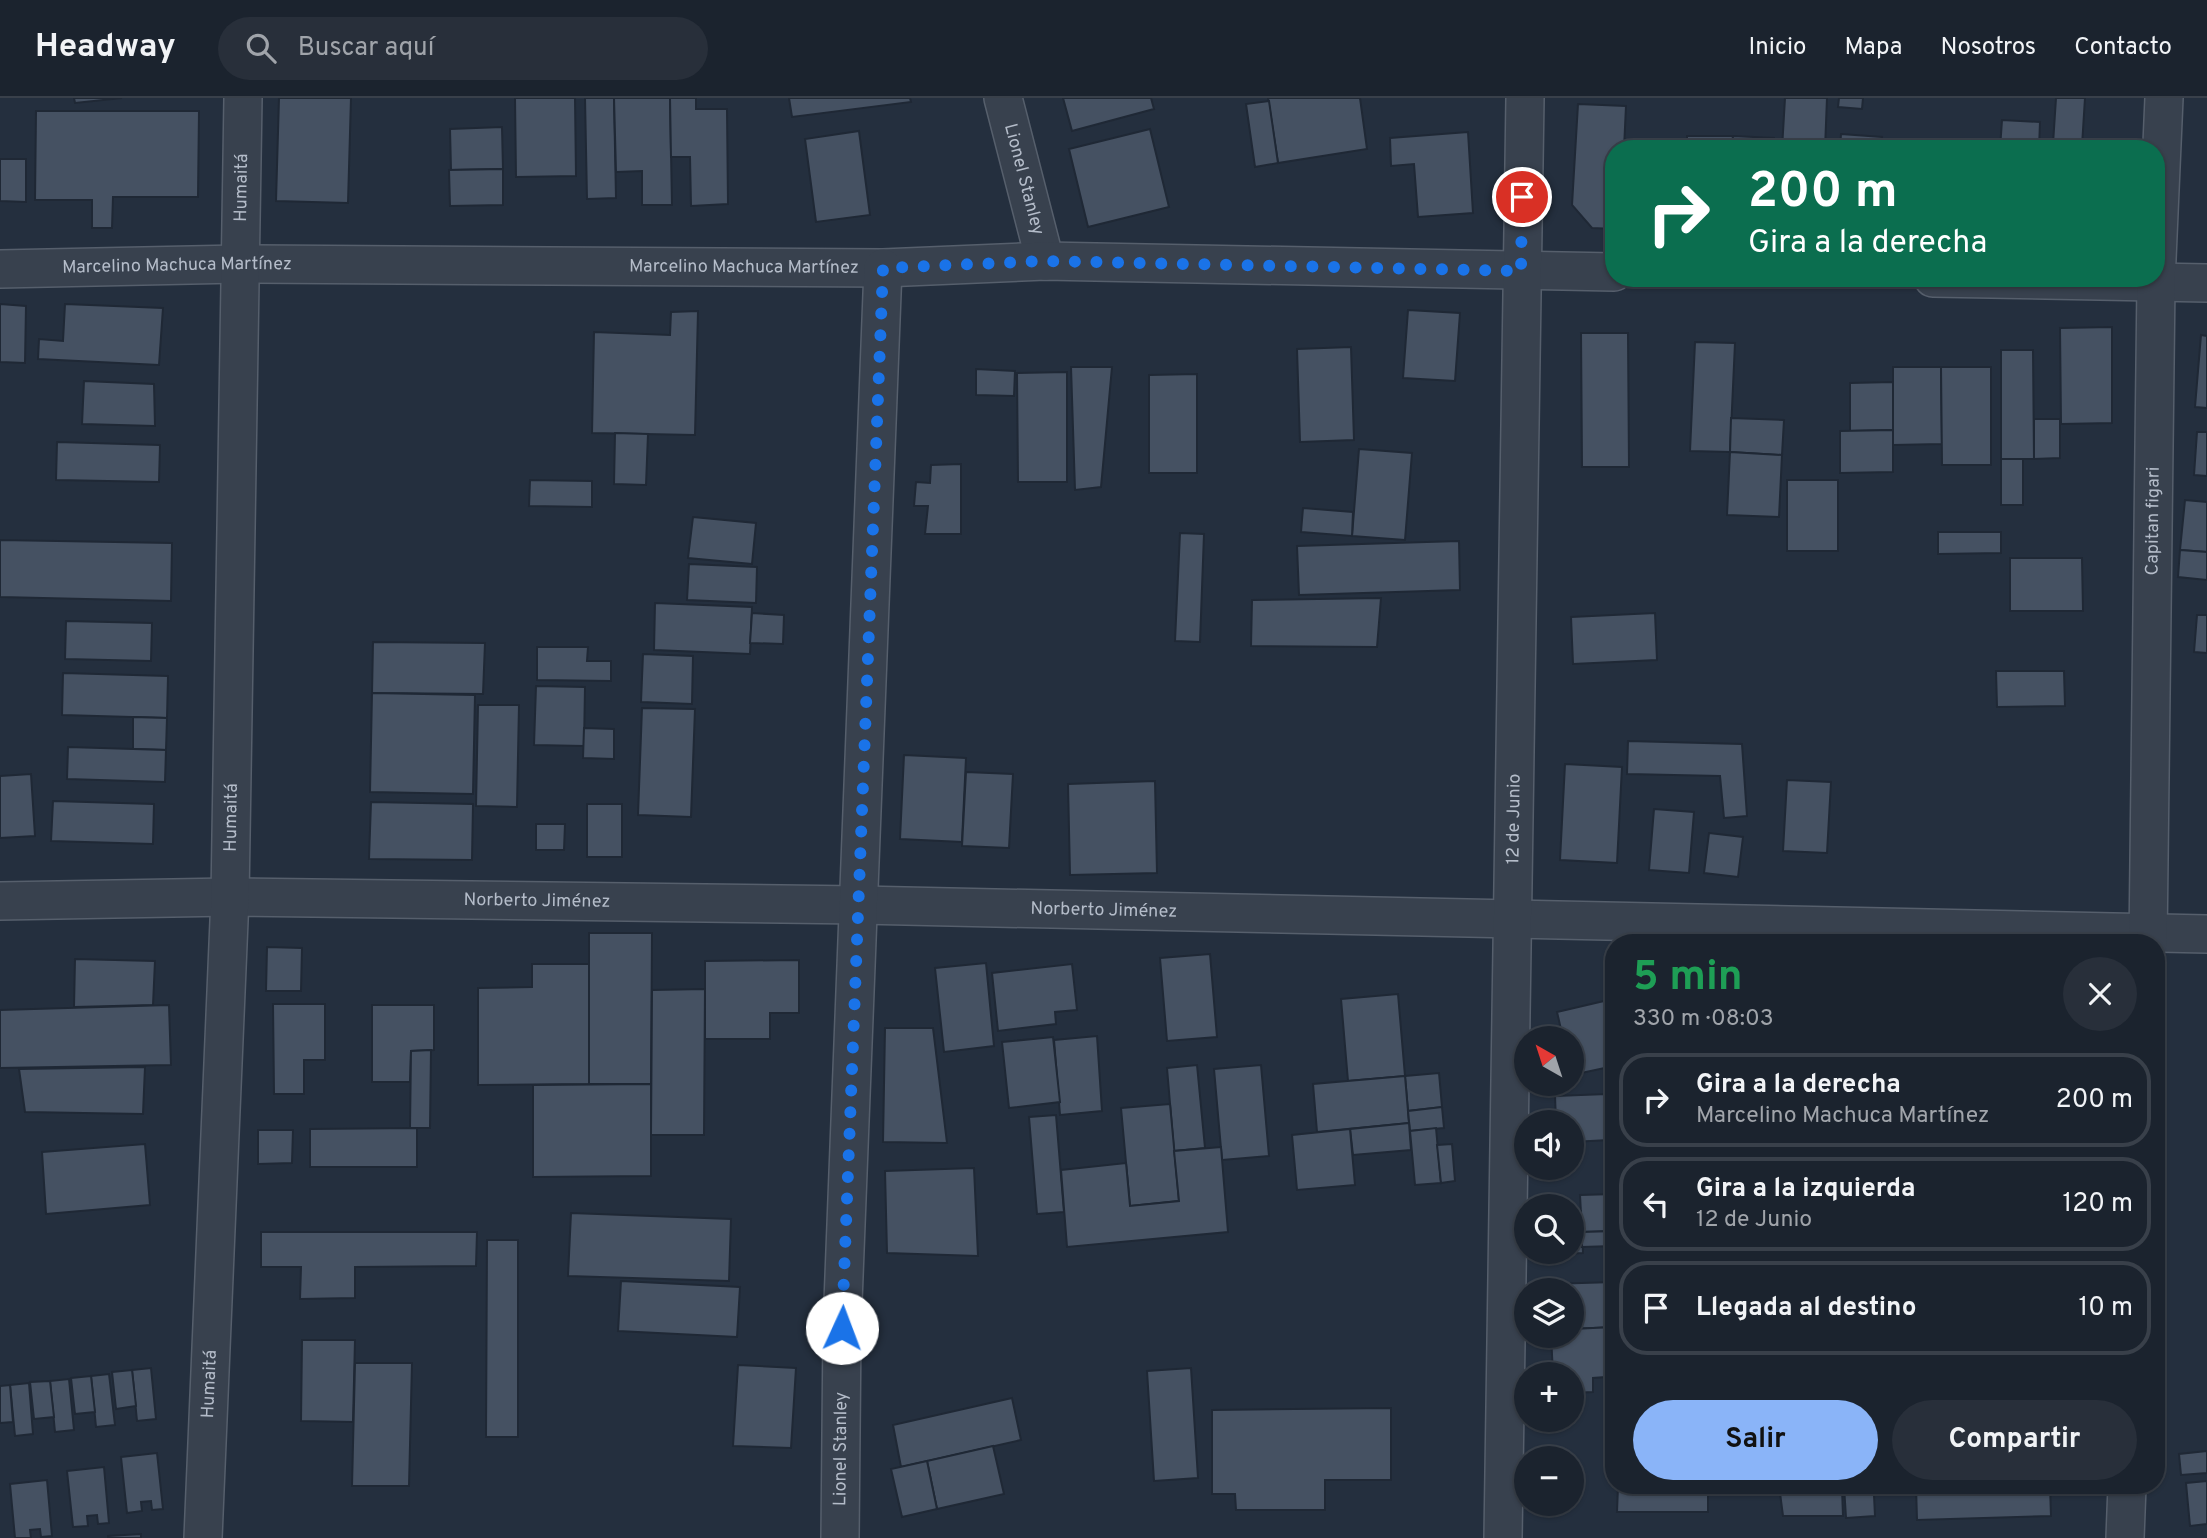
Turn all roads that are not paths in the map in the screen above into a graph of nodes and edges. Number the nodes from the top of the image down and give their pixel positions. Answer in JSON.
{"nodes":[{"id":1,"x":243,"y":98,"type":"edge"},
{"id":2,"x":1003,"y":98,"type":"edge"},
{"id":3,"x":1525,"y":98,"type":"edge"},
{"id":4,"x":2164,"y":98,"type":"edge"},
{"id":5,"x":2162,"y":140,"type":"edge"},
{"id":6,"x":1045,"y":261,"type":"junction"},
{"id":7,"x":239,"y":264,"type":"junction"},
{"id":8,"x":883,"y":268,"type":"junction"},
{"id":9,"x":0,"y":269,"type":"edge"},
{"id":10,"x":1521,"y":271,"type":"junction"},
{"id":11,"x":1605,"y":272,"type":"edge"},
{"id":12,"x":2165,"y":282,"type":"edge"},
{"id":13,"x":2207,"y":283,"type":"edge"},
{"id":14,"x":2156,"y":287,"type":"edge"},
{"id":15,"x":230,"y":897,"type":"junction"},
{"id":16,"x":0,"y":901,"type":"edge"},
{"id":17,"x":860,"y":905,"type":"junction"},
{"id":18,"x":1512,"y":918,"type":"junction"},
{"id":19,"x":2021,"y":934,"type":"edge"},
{"id":20,"x":2148,"y":934,"type":"edge"},
{"id":21,"x":2207,"y":934,"type":"edge"},
{"id":22,"x":2165,"y":937,"type":"edge"},
{"id":23,"x":2127,"y":1494,"type":"edge"},
{"id":24,"x":203,"y":1538,"type":"edge"},
{"id":25,"x":840,"y":1538,"type":"edge"},
{"id":26,"x":1503,"y":1538,"type":"edge"},
{"id":27,"x":2125,"y":1538,"type":"edge"}],
"edges":[{"from":1,"to":7,"type":"street","name":"Humaitá"},
{"from":2,"to":6,"type":"street","name":"Lionel Stanley"},
{"from":3,"to":10,"type":"street","name":"12 de Junio"},
{"from":4,"to":5,"type":"street","name":"Capitan figari"},
{"from":6,"to":8,"type":"street","name":"Marcelino Machuca Martínez"},
{"from":6,"to":10,"type":"street","name":"Marcelino Machuca Martínez"},
{"from":7,"to":8,"type":"street","name":"Marcelino Machuca Martínez"},
{"from":7,"to":9,"type":"street","name":"Marcelino Machuca Martínez"},
{"from":7,"to":15,"type":"street","name":"Humaitá"},
{"from":8,"to":17,"type":"street","name":"Lionel Stanley"},
{"from":10,"to":11,"type":"street","name":"Marcelino Machuca Martínez"},
{"from":10,"to":18,"type":"street","name":"12 de Junio"},
{"from":12,"to":13,"type":"street"},
{"from":14,"to":20,"type":"street","name":"Capitan figari"},
{"from":15,"to":16,"type":"street","name":"Norberto Jiménez"},
{"from":15,"to":17,"type":"street","name":"Norberto Jiménez"},
{"from":15,"to":24,"type":"street","name":"Humaitá"},
{"from":17,"to":18,"type":"street","name":"Norberto Jiménez"},
{"from":17,"to":25,"type":"street","name":"Lionel Stanley"},
{"from":18,"to":19,"type":"street","name":"Norberto Jiménez"},
{"from":18,"to":26,"type":"street","name":"12 de Junio"},
{"from":21,"to":22,"type":"street","name":"Norberto Jiménez"},
{"from":23,"to":27,"type":"street"}]}
